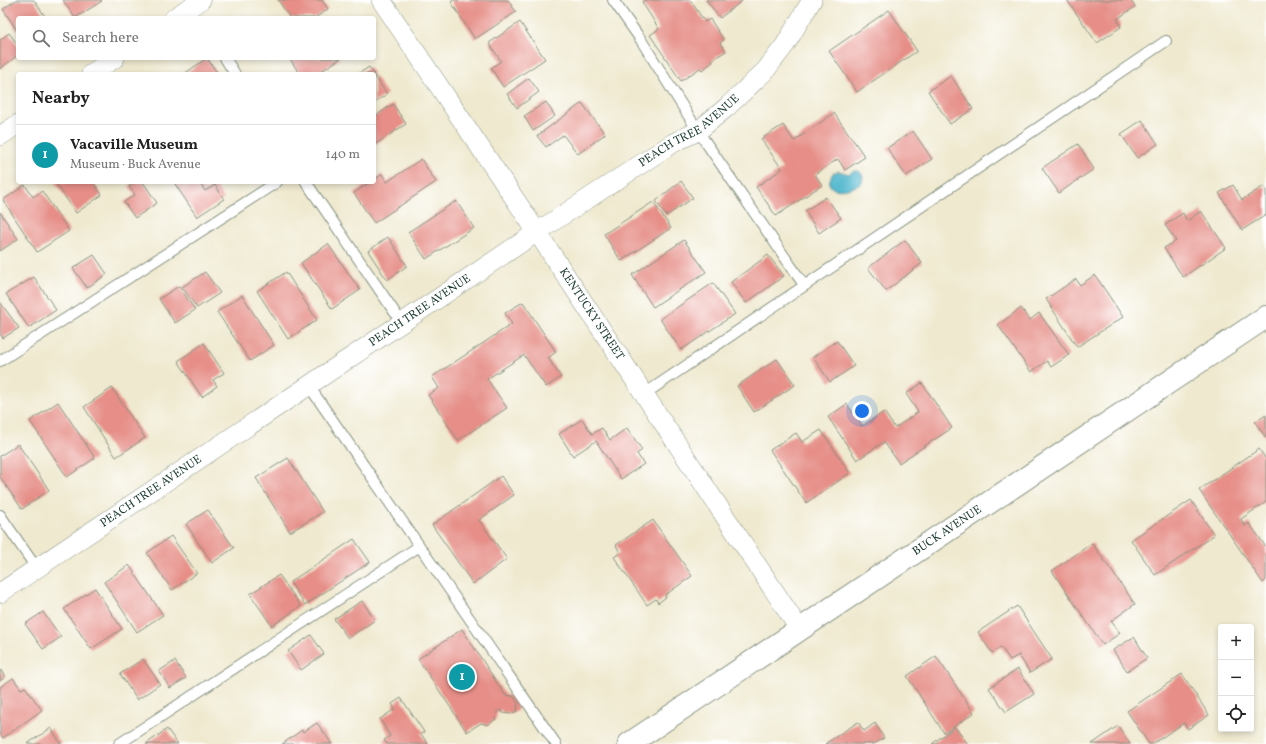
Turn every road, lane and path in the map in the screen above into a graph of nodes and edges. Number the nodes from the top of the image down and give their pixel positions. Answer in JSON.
{"nodes":[{"id":1,"x":381,"y":0,"type":"edge"},
{"id":2,"x":613,"y":0,"type":"edge"},
{"id":3,"x":812,"y":0,"type":"edge"},
{"id":4,"x":194,"y":6,"type":"edge"},
{"id":5,"x":177,"y":16,"type":"edge"},
{"id":6,"x":1166,"y":41,"type":"dead end"},
{"id":7,"x":112,"y":60,"type":"edge"},
{"id":8,"x":226,"y":60,"type":"edge"},
{"id":9,"x":94,"y":72,"type":"edge"},
{"id":10,"x":234,"y":72,"type":"edge"},
{"id":11,"x":16,"y":125,"type":"edge"},
{"id":12,"x":698,"y":131,"type":"junction"},
{"id":13,"x":0,"y":136,"type":"edge"},
{"id":14,"x":274,"y":184,"type":"edge"},
{"id":15,"x":307,"y":184,"type":"edge"},
{"id":16,"x":537,"y":232,"type":"junction"},
{"id":17,"x":804,"y":285,"type":"junction"},
{"id":18,"x":1266,"y":317,"type":"edge"},
{"id":19,"x":402,"y":323,"type":"junction"},
{"id":20,"x":0,"y":361,"type":"edge"},
{"id":21,"x":309,"y":386,"type":"junction"},
{"id":22,"x":643,"y":394,"type":"junction"},
{"id":23,"x":0,"y":514,"type":"edge"},
{"id":24,"x":418,"y":547,"type":"junction"},
{"id":25,"x":37,"y":569,"type":"junction"},
{"id":26,"x":0,"y":593,"type":"edge"},
{"id":27,"x":800,"y":630,"type":"junction"},
{"id":28,"x":119,"y":744,"type":"edge"},
{"id":29,"x":556,"y":744,"type":"edge"},
{"id":30,"x":629,"y":744,"type":"edge"}],
"edges":[{"from":1,"to":16,"type":"street","name":"KENTUCKY STREET"},
{"from":2,"to":12,"type":"lane"},
{"from":3,"to":12,"type":"street","name":"PEACH TREE AVENUE"},
{"from":4,"to":5,"type":"street"},
{"from":6,"to":17,"type":"lane"},
{"from":7,"to":9,"type":"street"},
{"from":8,"to":10,"type":"lane"},
{"from":11,"to":13,"type":"street"},
{"from":12,"to":16,"type":"street","name":"PEACH TREE AVENUE"},
{"from":12,"to":17,"type":"lane"},
{"from":14,"to":20,"type":"lane"},
{"from":15,"to":19,"type":"lane"},
{"from":16,"to":19,"type":"street","name":"PEACH TREE AVENUE"},
{"from":16,"to":22,"type":"street","name":"KENTUCKY STREET"},
{"from":17,"to":22,"type":"lane"},
{"from":18,"to":27,"type":"street","name":"BUCK AVENUE"},
{"from":19,"to":21,"type":"street","name":"PEACH TREE AVENUE"},
{"from":21,"to":24,"type":"lane"},
{"from":21,"to":25,"type":"street","name":"PEACH TREE AVENUE"},
{"from":22,"to":27,"type":"street","name":"KENTUCKY STREET"},
{"from":23,"to":25,"type":"lane"},
{"from":24,"to":28,"type":"lane"},
{"from":24,"to":29,"type":"lane"},
{"from":25,"to":26,"type":"street","name":"PEACH TREE AVENUE"},
{"from":27,"to":30,"type":"street","name":"BUCK AVENUE"}]}
